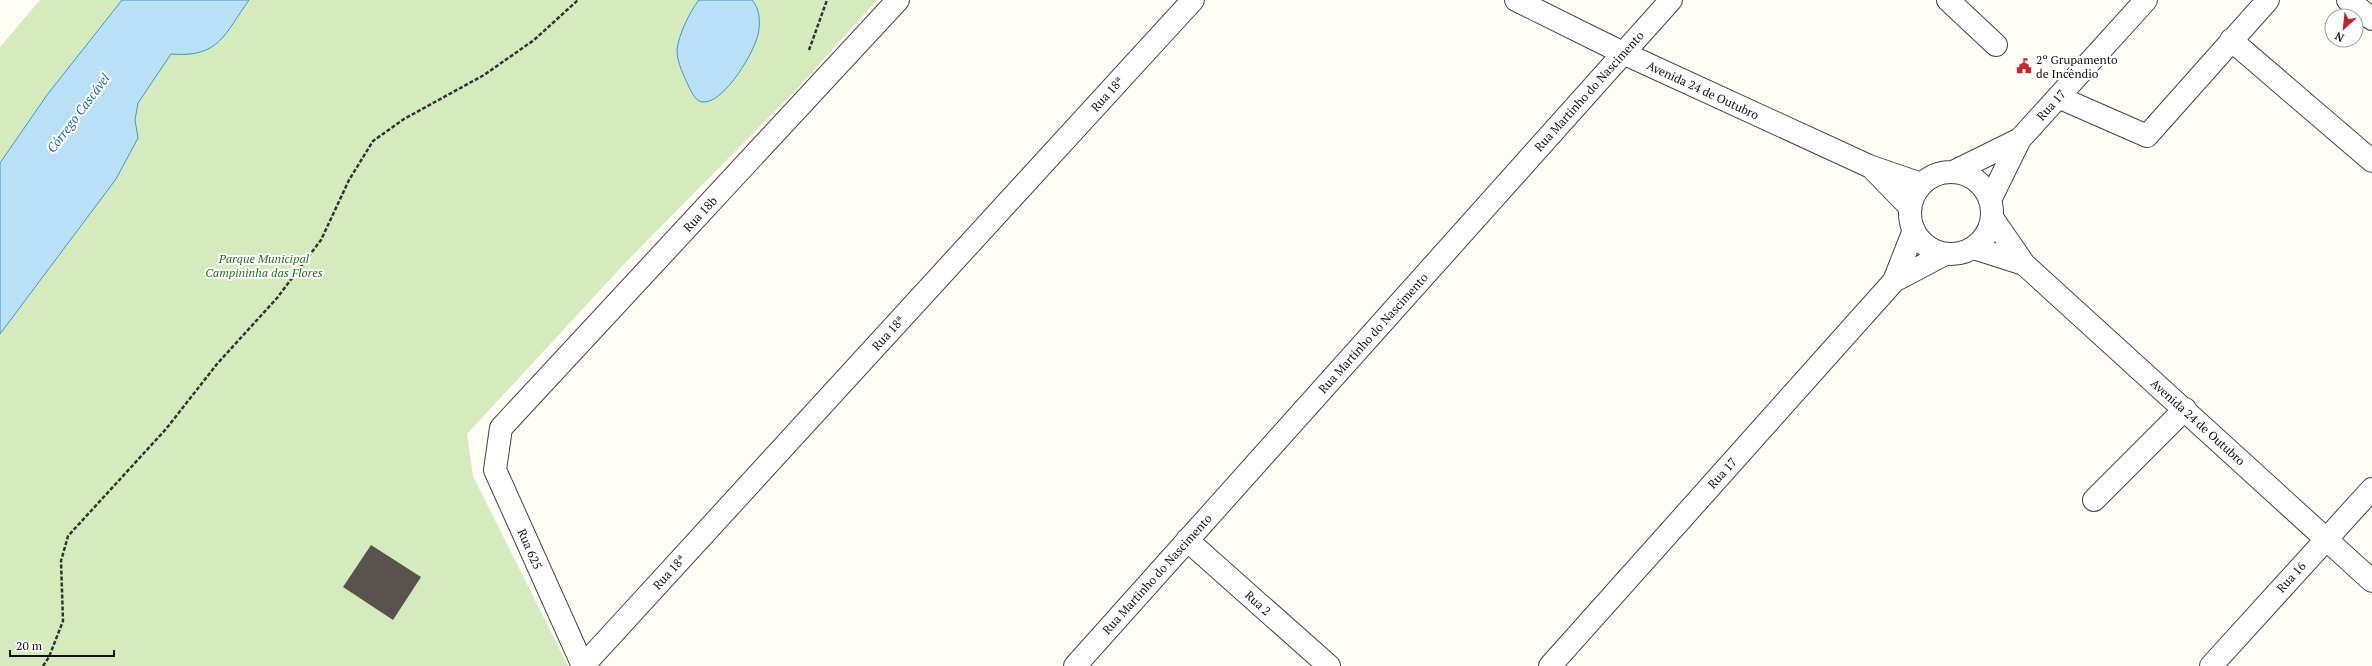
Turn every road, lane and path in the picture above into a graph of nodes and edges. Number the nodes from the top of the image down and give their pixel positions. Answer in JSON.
{"nodes":[{"id":1,"x":578,"y":0,"type":"edge"},
{"id":2,"x":827,"y":0,"type":"edge"},
{"id":3,"x":898,"y":0,"type":"edge"},
{"id":4,"x":1193,"y":0,"type":"edge"},
{"id":5,"x":1516,"y":0,"type":"edge"},
{"id":6,"x":1671,"y":0,"type":"edge"},
{"id":7,"x":1948,"y":0,"type":"edge"},
{"id":8,"x":2146,"y":0,"type":"edge"},
{"id":9,"x":2268,"y":0,"type":"edge"},
{"id":10,"x":2348,"y":0,"type":"edge"},
{"id":11,"x":2372,"y":19,"type":"edge"},
{"id":12,"x":2231,"y":40,"type":"junction"},
{"id":13,"x":1996,"y":44,"type":"dead end"},
{"id":14,"x":808,"y":53,"type":"dead end"},
{"id":15,"x":1623,"y":53,"type":"junction"},
{"id":16,"x":2058,"y":97,"type":"junction"},
{"id":17,"x":2020,"y":139,"type":"junction"},
{"id":18,"x":2372,"y":161,"type":"edge"},
{"id":19,"x":1869,"y":166,"type":"junction"},
{"id":20,"x":1955,"y":171,"type":"junction"},
{"id":21,"x":1922,"y":184,"type":"junction"},
{"id":22,"x":1910,"y":207,"type":"junction"},
{"id":23,"x":1992,"y":209,"type":"junction"},
{"id":24,"x":1914,"y":230,"type":"junction"},
{"id":25,"x":1974,"y":248,"type":"junction"},
{"id":26,"x":1945,"y":254,"type":"junction"},
{"id":27,"x":2024,"y":264,"type":"junction"},
{"id":28,"x":1894,"y":281,"type":"junction"},
{"id":29,"x":2185,"y":409,"type":"junction"},
{"id":30,"x":501,"y":428,"type":"joint"},
{"id":31,"x":2372,"y":489,"type":"edge"},
{"id":32,"x":2094,"y":500,"type":"dead end"},
{"id":33,"x":2326,"y":539,"type":"junction"},
{"id":34,"x":1187,"y":540,"type":"junction"},
{"id":35,"x":2372,"y":581,"type":"edge"},
{"id":36,"x":43,"y":666,"type":"edge"},
{"id":37,"x":583,"y":666,"type":"edge"},
{"id":38,"x":1075,"y":666,"type":"edge"},
{"id":39,"x":1329,"y":666,"type":"edge"},
{"id":40,"x":1550,"y":666,"type":"edge"},
{"id":41,"x":2211,"y":666,"type":"edge"}],
"edges":[{"from":1,"to":36,"type":"path"},
{"from":2,"to":14,"type":"path"},
{"from":3,"to":30,"type":"street","name":"Rua 18b"},
{"from":4,"to":37,"type":"street","name":"Rua 18ª"},
{"from":5,"to":15,"type":"street","name":"Avenida 24 de Outubro"},
{"from":6,"to":15,"type":"street","name":"Rua Martinho do Nascimento"},
{"from":7,"to":13,"type":"street"},
{"from":8,"to":16,"type":"street","name":"Rua 17"},
{"from":9,"to":12,"type":"street"},
{"from":10,"to":11,"type":"street"},
{"from":12,"to":16,"type":"street"},
{"from":12,"to":18,"type":"street"},
{"from":15,"to":19,"type":"street","name":"Avenida 24 de Outubro"},
{"from":15,"to":34,"type":"street","name":"Rua Martinho do Nascimento"},
{"from":16,"to":17,"type":"street","name":"Rua 17"},
{"from":17,"to":20,"type":"street","name":"Rua 17"},
{"from":17,"to":23,"type":"street","name":"Rua 17"},
{"from":19,"to":21,"type":"street","name":"Avenida 24 de Outubro"},
{"from":19,"to":22,"type":"street","name":"Avenida 24 de Outubro"},
{"from":20,"to":21,"type":"street"},
{"from":20,"to":23,"type":"street"},
{"from":21,"to":22,"type":"street"},
{"from":22,"to":24,"type":"street"},
{"from":23,"to":25,"type":"street"},
{"from":23,"to":27,"type":"street","name":"Avenida 24 de Outubro"},
{"from":24,"to":26,"type":"street"},
{"from":24,"to":28,"type":"street","name":"Rua 17"},
{"from":25,"to":26,"type":"street"},
{"from":25,"to":27,"type":"street","name":"Avenida 24 de Outubro"},
{"from":26,"to":28,"type":"street","name":"Rua 17"},
{"from":27,"to":29,"type":"street","name":"Avenida 24 de Outubro"},
{"from":28,"to":40,"type":"street","name":"Rua 17"},
{"from":29,"to":32,"type":"street"},
{"from":29,"to":33,"type":"street","name":"Avenida 24 de Outubro"},
{"from":30,"to":37,"type":"street","name":"Rua 625"},
{"from":31,"to":33,"type":"street","name":"Rua 16"},
{"from":33,"to":35,"type":"street","name":"Avenida 24 de Outubro"},
{"from":33,"to":41,"type":"street","name":"Rua 16"},
{"from":34,"to":38,"type":"street","name":"Rua Martinho do Nascimento"},
{"from":34,"to":39,"type":"street","name":"Rua 2"}]}
